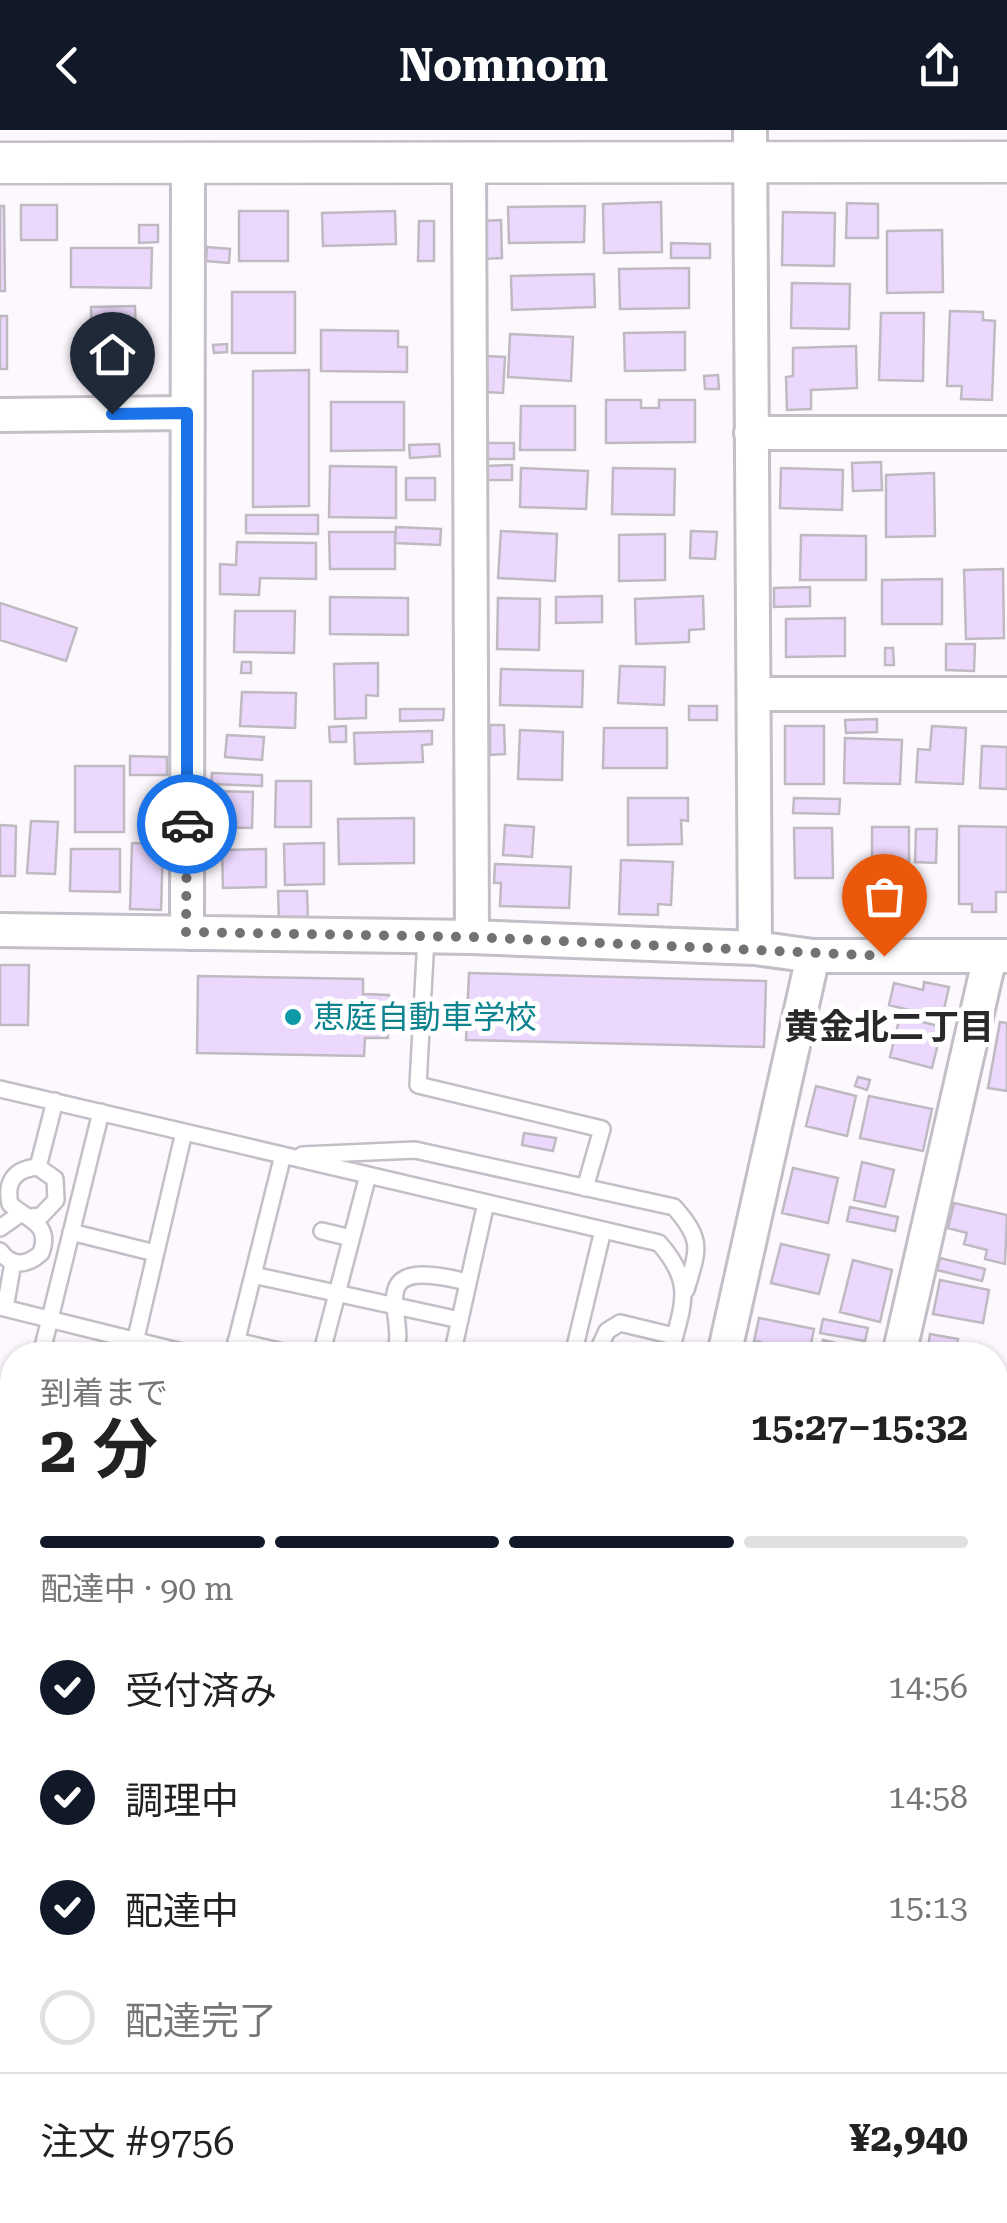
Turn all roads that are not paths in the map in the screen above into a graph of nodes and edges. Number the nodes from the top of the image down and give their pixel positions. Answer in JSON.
{"nodes":[{"id":1,"x":750,"y":145,"type":"edge"},
{"id":2,"x":188,"y":161,"type":"junction"},
{"id":3,"x":468,"y":161,"type":"junction"},
{"id":4,"x":1007,"y":162,"type":"edge"},
{"id":5,"x":0,"y":163,"type":"edge"},
{"id":6,"x":187,"y":413,"type":"junction"},
{"id":7,"x":0,"y":415,"type":"edge"},
{"id":8,"x":752,"y":433,"type":"junction"},
{"id":9,"x":1007,"y":433,"type":"edge"},
{"id":10,"x":754,"y":694,"type":"junction"},
{"id":11,"x":1007,"y":694,"type":"edge"},
{"id":12,"x":0,"y":930,"type":"edge"},
{"id":13,"x":186,"y":932,"type":"junction"},
{"id":14,"x":426,"y":936,"type":"junction"},
{"id":15,"x":472,"y":937,"type":"junction"},
{"id":16,"x":755,"y":948,"type":"junction"},
{"id":17,"x":812,"y":956,"type":"junction"},
{"id":18,"x":999,"y":956,"type":"edge"},
{"id":19,"x":0,"y":1089,"type":"edge"},
{"id":20,"x":55,"y":1102,"type":"junction"},
{"id":21,"x":101,"y":1112,"type":"junction"},
{"id":22,"x":184,"y":1132,"type":"junction"},
{"id":23,"x":283,"y":1155,"type":"junction"},
{"id":24,"x":38,"y":1167,"type":"junction"},
{"id":25,"x":368,"y":1175,"type":"junction"},
{"id":26,"x":585,"y":1188,"type":"junction"},
{"id":27,"x":486,"y":1203,"type":"junction"},
{"id":28,"x":25,"y":1215,"type":"junction"},
{"id":29,"x":0,"y":1228,"type":"edge"},
{"id":30,"x":322,"y":1230,"type":"dead end"},
{"id":31,"x":603,"y":1230,"type":"junction"},
{"id":32,"x":71,"y":1232,"type":"junction"},
{"id":33,"x":352,"y":1238,"type":"junction"},
{"id":34,"x":0,"y":1251,"type":"edge"},
{"id":35,"x":155,"y":1253,"type":"junction"},
{"id":36,"x":13,"y":1263,"type":"junction"},
{"id":37,"x":253,"y":1276,"type":"junction"},
{"id":38,"x":467,"y":1282,"type":"junction"},
{"id":39,"x":686,"y":1290,"type":"junction"},
{"id":40,"x":337,"y":1293,"type":"junction"},
{"id":41,"x":392,"y":1305,"type":"junction"},
{"id":42,"x":2,"y":1308,"type":"edge"},
{"id":43,"x":50,"y":1319,"type":"junction"},
{"id":44,"x":460,"y":1320,"type":"junction"},
{"id":45,"x":674,"y":1336,"type":"junction"},
{"id":46,"x":45,"y":1342,"type":"edge"},
{"id":47,"x":116,"y":1342,"type":"edge"},
{"id":48,"x":134,"y":1342,"type":"edge"},
{"id":49,"x":236,"y":1342,"type":"edge"},
{"id":50,"x":324,"y":1342,"type":"edge"},
{"id":51,"x":398,"y":1342,"type":"edge"},
{"id":52,"x":455,"y":1342,"type":"edge"},
{"id":53,"x":576,"y":1342,"type":"edge"},
{"id":54,"x":602,"y":1342,"type":"edge"},
{"id":55,"x":673,"y":1342,"type":"edge"},
{"id":56,"x":727,"y":1342,"type":"edge"},
{"id":57,"x":902,"y":1342,"type":"edge"}],
"edges":[{"from":1,"to":3,"type":"street"},
{"from":1,"to":4,"type":"street"},
{"from":1,"to":8,"type":"street"},
{"from":2,"to":3,"type":"street"},
{"from":2,"to":5,"type":"street"},
{"from":2,"to":6,"type":"street"},
{"from":3,"to":15,"type":"street"},
{"from":6,"to":7,"type":"street"},
{"from":6,"to":13,"type":"street"},
{"from":8,"to":9,"type":"street"},
{"from":8,"to":10,"type":"street"},
{"from":10,"to":11,"type":"street"},
{"from":10,"to":16,"type":"street"},
{"from":12,"to":13,"type":"street"},
{"from":13,"to":14,"type":"street"},
{"from":14,"to":15,"type":"street"},
{"from":14,"to":26,"type":"lane"},
{"from":15,"to":16,"type":"street"},
{"from":16,"to":17,"type":"street"},
{"from":17,"to":18,"type":"street"},
{"from":17,"to":56,"type":"street"},
{"from":18,"to":57,"type":"street"},
{"from":19,"to":20,"type":"lane"},
{"from":20,"to":21,"type":"lane"},
{"from":20,"to":24,"type":"lane"},
{"from":21,"to":22,"type":"lane"},
{"from":21,"to":32,"type":"lane"},
{"from":22,"to":23,"type":"lane"},
{"from":22,"to":35,"type":"lane"},
{"from":23,"to":25,"type":"lane"},
{"from":23,"to":26,"type":"lane"},
{"from":23,"to":37,"type":"lane"},
{"from":24,"to":28,"type":"lane"},
{"from":24,"to":28,"type":"lane"},
{"from":25,"to":27,"type":"lane"},
{"from":25,"to":33,"type":"lane"},
{"from":26,"to":39,"type":"lane"},
{"from":27,"to":31,"type":"lane"},
{"from":27,"to":38,"type":"lane"},
{"from":28,"to":29,"type":"lane"},
{"from":28,"to":36,"type":"lane"},
{"from":30,"to":33,"type":"lane"},
{"from":31,"to":39,"type":"lane"},
{"from":31,"to":53,"type":"lane"},
{"from":32,"to":35,"type":"lane"},
{"from":32,"to":43,"type":"lane"},
{"from":33,"to":40,"type":"lane"},
{"from":34,"to":36,"type":"lane"},
{"from":35,"to":48,"type":"lane"},
{"from":36,"to":42,"type":"lane"},
{"from":37,"to":40,"type":"lane"},
{"from":37,"to":49,"type":"lane"},
{"from":38,"to":41,"type":"lane"},
{"from":38,"to":44,"type":"lane"},
{"from":39,"to":45,"type":"lane"},
{"from":40,"to":41,"type":"lane"},
{"from":40,"to":50,"type":"lane"},
{"from":41,"to":44,"type":"lane"},
{"from":41,"to":51,"type":"lane"},
{"from":42,"to":43,"type":"lane"},
{"from":43,"to":46,"type":"lane"},
{"from":43,"to":47,"type":"lane"},
{"from":44,"to":52,"type":"lane"},
{"from":45,"to":54,"type":"lane"},
{"from":45,"to":55,"type":"lane"}]}
